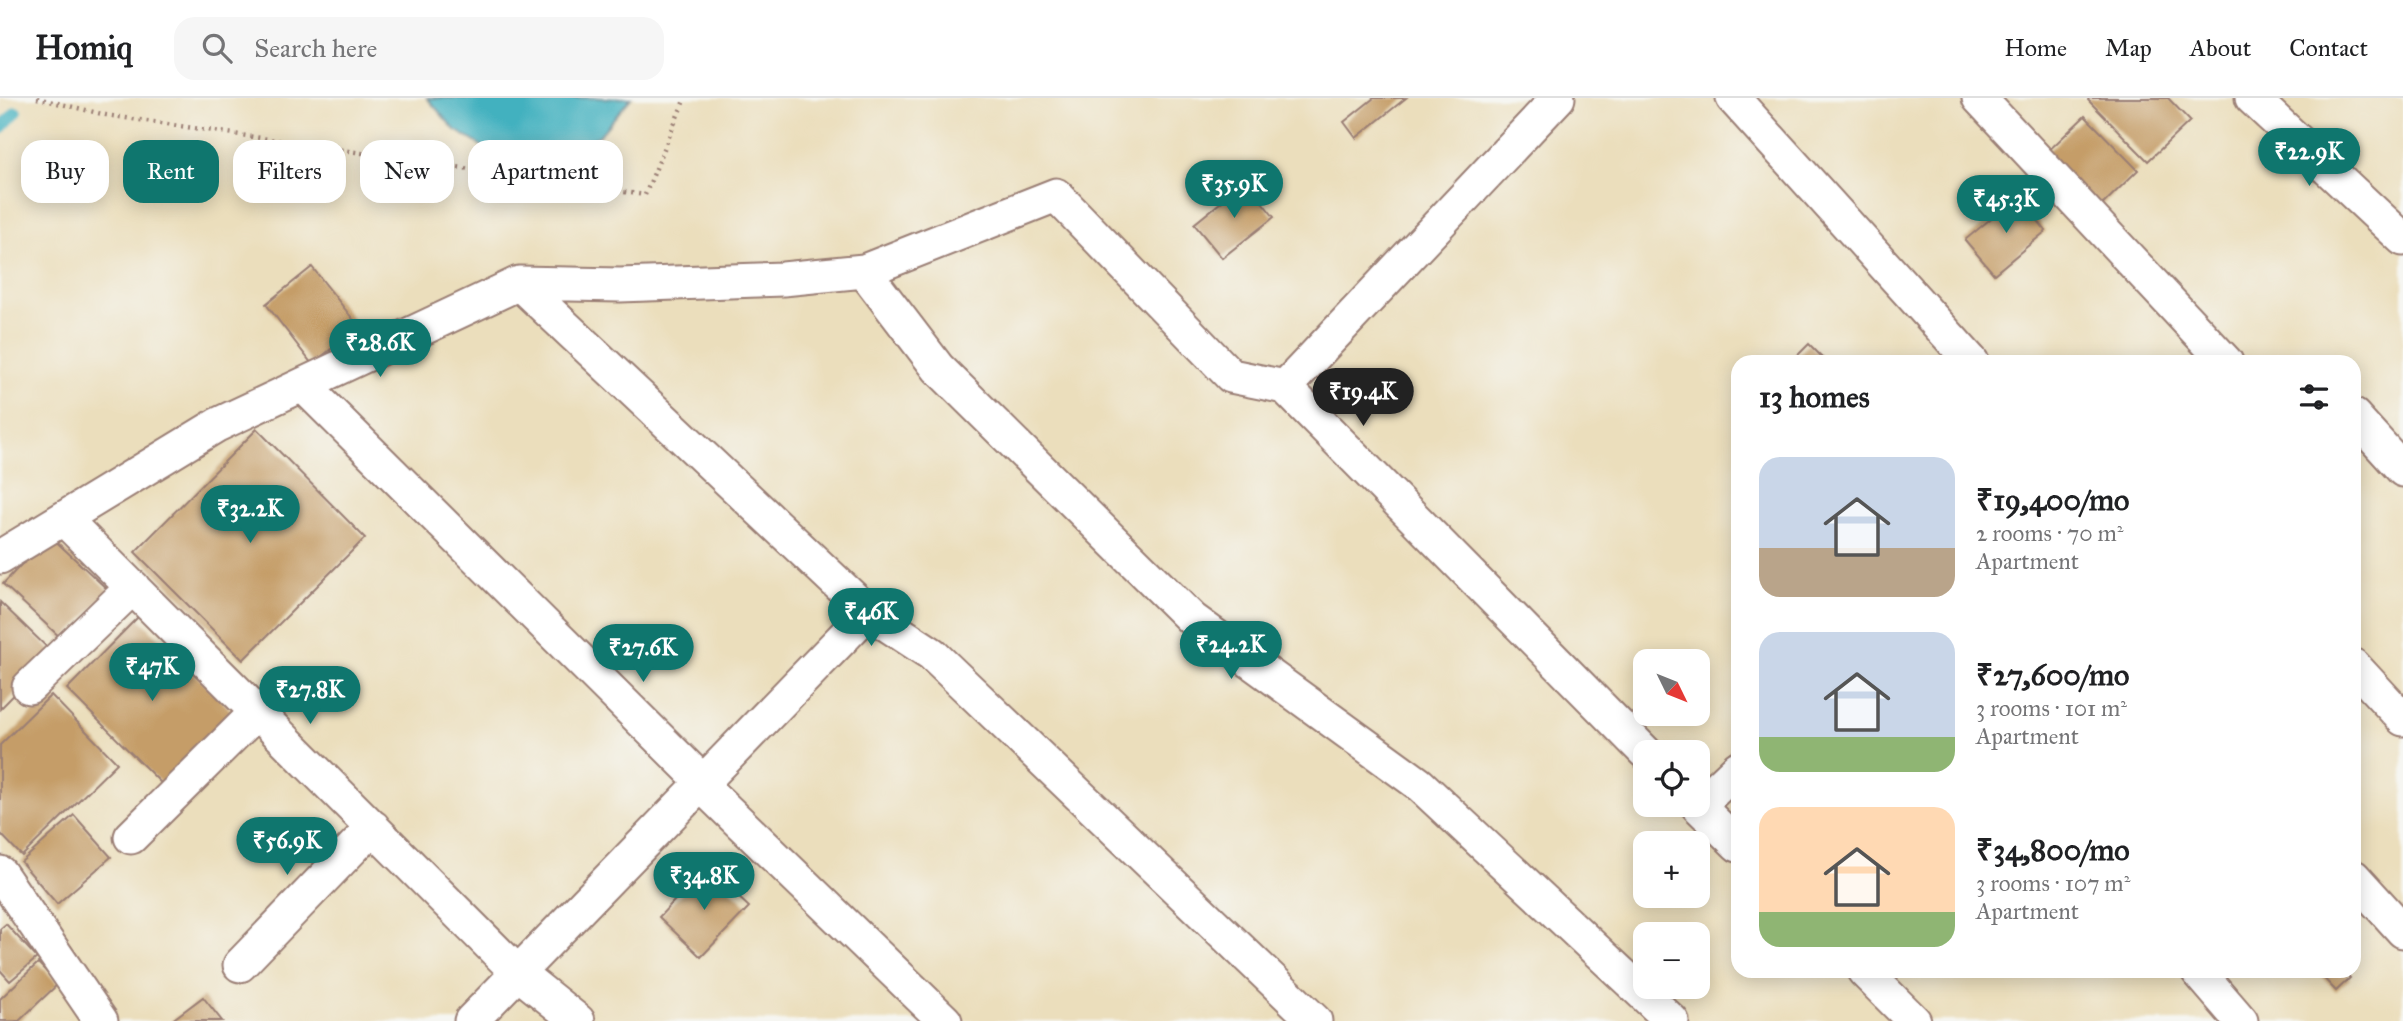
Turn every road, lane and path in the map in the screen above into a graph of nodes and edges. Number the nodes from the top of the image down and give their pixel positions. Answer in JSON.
{"nodes":[{"id":1,"x":37,"y":98,"type":"edge"},
{"id":2,"x":685,"y":98,"type":"edge"},
{"id":3,"x":1558,"y":98,"type":"edge"},
{"id":4,"x":1733,"y":98,"type":"edge"},
{"id":5,"x":1979,"y":98,"type":"edge"},
{"id":6,"x":2252,"y":98,"type":"edge"},
{"id":7,"x":2403,"y":239,"type":"edge"},
{"id":8,"x":864,"y":271,"type":"junction"},
{"id":9,"x":519,"y":283,"type":"junction"},
{"id":10,"x":1966,"y":355,"type":"edge"},
{"id":11,"x":2219,"y":355,"type":"edge"},
{"id":12,"x":303,"y":385,"type":"junction"},
{"id":13,"x":1285,"y":387,"type":"junction"},
{"id":14,"x":2361,"y":424,"type":"edge"},
{"id":15,"x":2403,"y":470,"type":"edge"},
{"id":16,"x":64,"y":519,"type":"junction"},
{"id":17,"x":0,"y":557,"type":"edge"},
{"id":18,"x":133,"y":587,"type":"junction"},
{"id":19,"x":868,"y":612,"type":"junction"},
{"id":20,"x":2361,"y":674,"type":"edge"},
{"id":21,"x":29,"y":687,"type":"dead end"},
{"id":22,"x":257,"y":712,"type":"junction"},
{"id":23,"x":2403,"y":719,"type":"edge"},
{"id":24,"x":1633,"y":740,"type":"edge"},
{"id":25,"x":1731,"y":774,"type":"edge"},
{"id":26,"x":703,"y":782,"type":"junction"},
{"id":27,"x":1710,"y":794,"type":"edge"},
{"id":28,"x":1710,"y":817,"type":"edge"},
{"id":29,"x":373,"y":827,"type":"junction"},
{"id":30,"x":131,"y":837,"type":"dead end"},
{"id":31,"x":1731,"y":838,"type":"edge"},
{"id":32,"x":0,"y":873,"type":"edge"},
{"id":33,"x":2361,"y":885,"type":"edge"},
{"id":34,"x":2403,"y":931,"type":"edge"},
{"id":35,"x":240,"y":965,"type":"dead end"},
{"id":36,"x":518,"y":973,"type":"junction"},
{"id":37,"x":1871,"y":978,"type":"edge"},
{"id":38,"x":2204,"y":978,"type":"edge"},
{"id":39,"x":101,"y":1021,"type":"edge"},
{"id":40,"x":471,"y":1021,"type":"edge"},
{"id":41,"x":578,"y":1021,"type":"edge"},
{"id":42,"x":945,"y":1021,"type":"edge"},
{"id":43,"x":1314,"y":1021,"type":"edge"},
{"id":44,"x":1672,"y":1021,"type":"edge"},
{"id":45,"x":1914,"y":1021,"type":"edge"},
{"id":46,"x":2241,"y":1021,"type":"edge"}],
"edges":[{"from":1,"to":2,"type":"path"},
{"from":3,"to":13,"type":"street"},
{"from":4,"to":10,"type":"street"},
{"from":5,"to":11,"type":"street"},
{"from":6,"to":7,"type":"street"},
{"from":8,"to":9,"type":"street"},
{"from":8,"to":13,"type":"street"},
{"from":8,"to":44,"type":"street"},
{"from":9,"to":12,"type":"street"},
{"from":9,"to":19,"type":"street"},
{"from":12,"to":16,"type":"street"},
{"from":12,"to":26,"type":"street"},
{"from":13,"to":24,"type":"street"},
{"from":14,"to":15,"type":"street"},
{"from":16,"to":17,"type":"street"},
{"from":16,"to":18,"type":"street"},
{"from":18,"to":21,"type":"street"},
{"from":18,"to":22,"type":"street"},
{"from":19,"to":26,"type":"street"},
{"from":19,"to":43,"type":"street"},
{"from":20,"to":23,"type":"street"},
{"from":22,"to":29,"type":"street"},
{"from":22,"to":30,"type":"street"},
{"from":25,"to":27,"type":"street"},
{"from":26,"to":36,"type":"street"},
{"from":26,"to":42,"type":"street"},
{"from":28,"to":31,"type":"street"},
{"from":29,"to":35,"type":"street"},
{"from":29,"to":36,"type":"street"},
{"from":32,"to":39,"type":"street"},
{"from":33,"to":34,"type":"street"},
{"from":36,"to":40,"type":"street"},
{"from":36,"to":41,"type":"street"},
{"from":37,"to":45,"type":"street"},
{"from":38,"to":46,"type":"street"}]}
